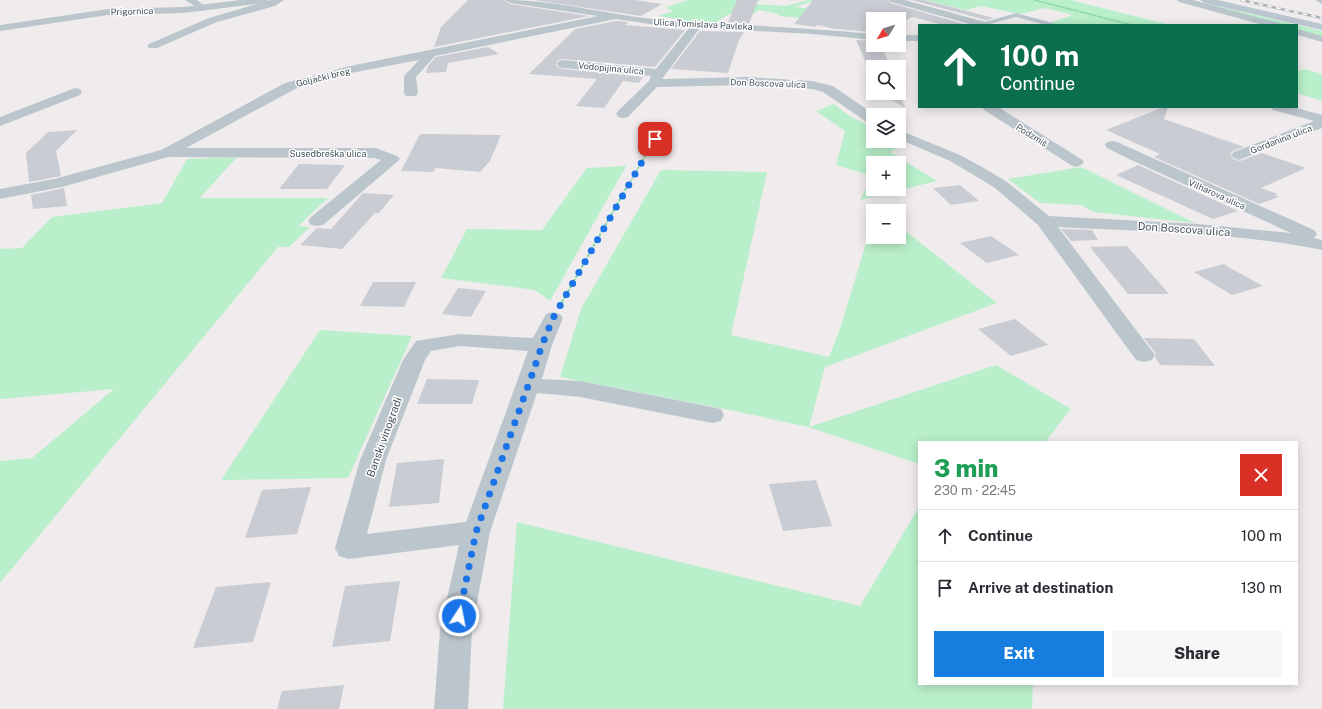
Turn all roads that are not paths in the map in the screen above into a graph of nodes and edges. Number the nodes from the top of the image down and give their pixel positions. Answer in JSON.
{"nodes":[{"id":1,"x":190,"y":0,"type":"edge"},
{"id":2,"x":264,"y":0,"type":"edge"},
{"id":3,"x":279,"y":0,"type":"edge"},
{"id":4,"x":510,"y":0,"type":"edge"},
{"id":5,"x":894,"y":0,"type":"edge"},
{"id":6,"x":1182,"y":0,"type":"edge"},
{"id":7,"x":1204,"y":0,"type":"edge"},
{"id":8,"x":203,"y":8,"type":"junction"},
{"id":9,"x":616,"y":16,"type":"junction"},
{"id":10,"x":980,"y":24,"type":"edge"},
{"id":11,"x":988,"y":24,"type":"edge"},
{"id":12,"x":1050,"y":24,"type":"edge"},
{"id":13,"x":1271,"y":24,"type":"edge"},
{"id":14,"x":697,"y":25,"type":"junction"},
{"id":15,"x":1322,"y":27,"type":"edge"},
{"id":16,"x":0,"y":28,"type":"edge"},
{"id":17,"x":1299,"y":34,"type":"edge"},
{"id":18,"x":866,"y":36,"type":"edge"},
{"id":19,"x":906,"y":38,"type":"edge"},
{"id":20,"x":918,"y":38,"type":"edge"},
{"id":21,"x":1322,"y":39,"type":"edge"},
{"id":22,"x":153,"y":46,"type":"dead end"},
{"id":23,"x":430,"y":55,"type":"junction"},
{"id":24,"x":563,"y":64,"type":"dead end"},
{"id":25,"x":656,"y":78,"type":"junction"},
{"id":26,"x":75,"y":92,"type":"dead end"},
{"id":27,"x":411,"y":93,"type":"dead end"},
{"id":28,"x":990,"y":108,"type":"edge"},
{"id":29,"x":1282,"y":108,"type":"edge"},
{"id":30,"x":623,"y":114,"type":"dead end"},
{"id":31,"x":866,"y":115,"type":"edge"},
{"id":32,"x":1322,"y":119,"type":"edge"},
{"id":33,"x":0,"y":122,"type":"edge"},
{"id":34,"x":1322,"y":123,"type":"edge"},
{"id":35,"x":906,"y":137,"type":"edge"},
{"id":36,"x":1112,"y":145,"type":"dead end"},
{"id":37,"x":166,"y":153,"type":"junction"},
{"id":38,"x":1239,"y":155,"type":"dead end"},
{"id":39,"x":1076,"y":162,"type":"dead end"},
{"id":40,"x":0,"y":194,"type":"edge"},
{"id":41,"x":317,"y":221,"type":"dead end"},
{"id":42,"x":1044,"y":221,"type":"junction"},
{"id":43,"x":1322,"y":240,"type":"edge"},
{"id":44,"x":1322,"y":245,"type":"edge"},
{"id":45,"x":553,"y":318,"type":"road end"},
{"id":46,"x":542,"y":345,"type":"junction"},
{"id":47,"x":1144,"y":355,"type":"dead end"},
{"id":48,"x":528,"y":385,"type":"junction"},
{"id":49,"x":712,"y":415,"type":"dead end"},
{"id":50,"x":476,"y":532,"type":"junction"},
{"id":51,"x":450,"y":709,"type":"edge"}],
"edges":[{"from":1,"to":8,"type":"street"},
{"from":2,"to":8,"type":"street","name":"Prigornica"},
{"from":3,"to":22,"type":"street"},
{"from":4,"to":9,"type":"street","name":"Ulica Tomislava Pavleka"},
{"from":5,"to":10,"type":"street"},
{"from":6,"to":13,"type":"street"},
{"from":7,"to":15,"type":"main road"},
{"from":8,"to":16,"type":"street","name":"Prigornica"},
{"from":9,"to":14,"type":"street","name":"Ulica Tomislava Pavleka"},
{"from":9,"to":23,"type":"street","name":"Goljački breg"},
{"from":11,"to":12,"type":"lane"},
{"from":14,"to":18,"type":"street","name":"Ulica Tomislava Pavleka"},
{"from":14,"to":25,"type":"street"},
{"from":17,"to":21,"type":"street"},
{"from":19,"to":20,"type":"street"},
{"from":23,"to":27,"type":"street"},
{"from":23,"to":37,"type":"street","name":"Goljački breg"},
{"from":24,"to":25,"type":"street","name":"Vodopijina ulica"},
{"from":25,"to":30,"type":"street"},
{"from":25,"to":31,"type":"street","name":"Don Boscova ulica"},
{"from":26,"to":33,"type":"street"},
{"from":28,"to":39,"type":"street","name":"Podzmiš"},
{"from":29,"to":32,"type":"street"},
{"from":34,"to":38,"type":"street","name":"Gordanina ulica"},
{"from":35,"to":42,"type":"street"},
{"from":36,"to":43,"type":"street","name":"Vilharova ulica"},
{"from":37,"to":40,"type":"street","name":"Goljački breg"},
{"from":37,"to":41,"type":"street","name":"Susedbreška ulica"},
{"from":42,"to":44,"type":"street","name":"Don Boscova ulica"},
{"from":42,"to":47,"type":"street"},
{"from":45,"to":46,"type":"street"},
{"from":46,"to":48,"type":"street"},
{"from":46,"to":50,"type":"street","name":"Banski vinogradi"},
{"from":48,"to":49,"type":"street"},
{"from":48,"to":50,"type":"street"},
{"from":50,"to":51,"type":"street"}]}
